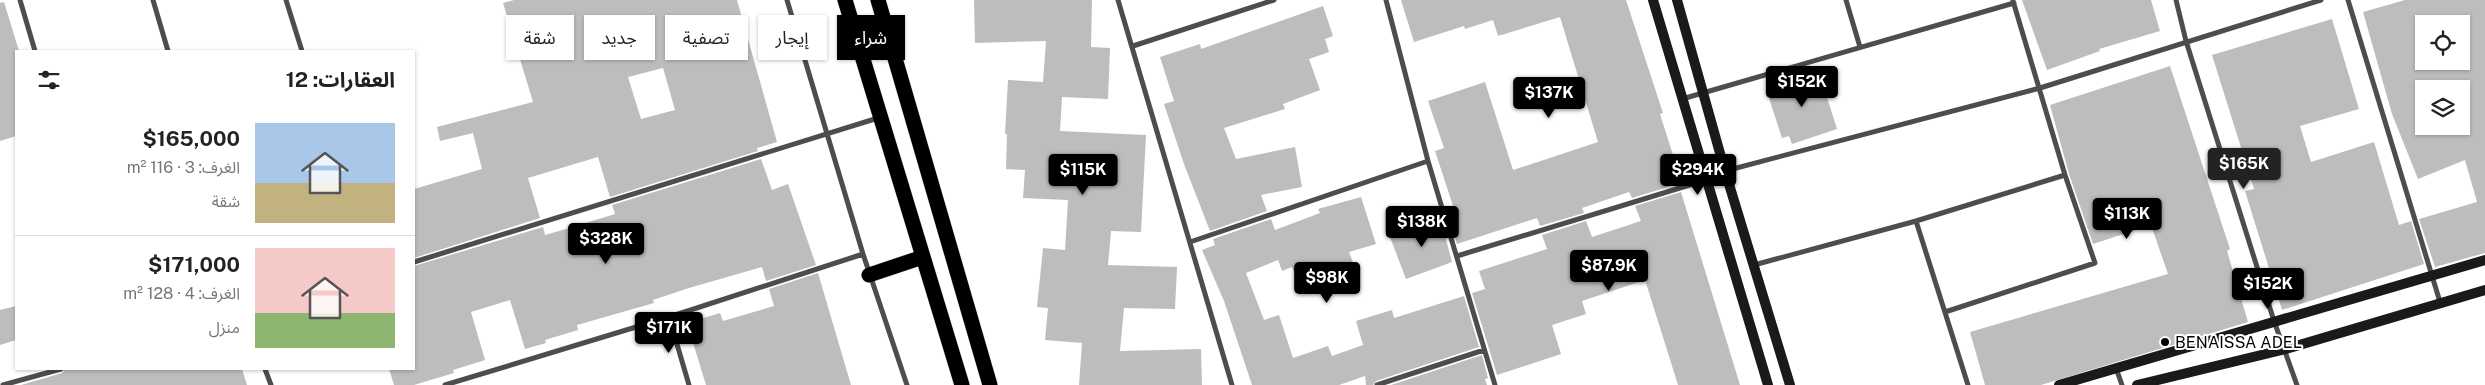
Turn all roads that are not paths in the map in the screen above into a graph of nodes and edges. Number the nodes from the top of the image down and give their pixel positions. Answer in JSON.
{"nodes":[{"id":1,"x":20,"y":0,"type":"edge"},
{"id":2,"x":153,"y":0,"type":"edge"},
{"id":3,"x":286,"y":0,"type":"edge"},
{"id":4,"x":788,"y":0,"type":"edge"},
{"id":5,"x":845,"y":0,"type":"edge"},
{"id":6,"x":878,"y":0,"type":"edge"},
{"id":7,"x":1118,"y":0,"type":"edge"},
{"id":8,"x":1274,"y":0,"type":"edge"},
{"id":9,"x":1386,"y":0,"type":"edge"},
{"id":10,"x":1653,"y":0,"type":"edge"},
{"id":11,"x":1677,"y":0,"type":"edge"},
{"id":12,"x":1846,"y":0,"type":"edge"},
{"id":13,"x":2176,"y":0,"type":"edge"},
{"id":14,"x":2321,"y":0,"type":"edge"},
{"id":15,"x":2348,"y":0,"type":"edge"},
{"id":16,"x":2014,"y":1,"type":"edge"},
{"id":17,"x":2186,"y":41,"type":"junction"},
{"id":18,"x":1133,"y":46,"type":"junction"},
{"id":19,"x":1860,"y":48,"type":"junction"},
{"id":20,"x":35,"y":50,"type":"edge"},
{"id":21,"x":168,"y":50,"type":"edge"},
{"id":22,"x":302,"y":50,"type":"edge"},
{"id":23,"x":2040,"y":88,"type":"junction"},
{"id":24,"x":1703,"y":94,"type":"junction"},
{"id":25,"x":1682,"y":99,"type":"junction"},
{"id":26,"x":881,"y":117,"type":"junction"},
{"id":27,"x":827,"y":132,"type":"junction"},
{"id":28,"x":1428,"y":161,"type":"junction"},
{"id":29,"x":1725,"y":171,"type":"junction"},
{"id":30,"x":2065,"y":175,"type":"junction"},
{"id":31,"x":1706,"y":180,"type":"junction"},
{"id":32,"x":1916,"y":221,"type":"junction"},
{"id":33,"x":1190,"y":242,"type":"junction"},
{"id":34,"x":862,"y":254,"type":"junction"},
{"id":35,"x":1457,"y":256,"type":"junction"},
{"id":36,"x":923,"y":257,"type":"junction"},
{"id":37,"x":2485,"y":260,"type":"edge"},
{"id":38,"x":415,"y":262,"type":"edge"},
{"id":39,"x":1754,"y":265,"type":"junction"},
{"id":40,"x":870,"y":275,"type":"junction"},
{"id":41,"x":2431,"y":277,"type":"junction"},
{"id":42,"x":2485,"y":290,"type":"edge"},
{"id":43,"x":2440,"y":302,"type":"junction"},
{"id":44,"x":1945,"y":312,"type":"junction"},
{"id":45,"x":669,"y":317,"type":"junction"},
{"id":46,"x":2274,"y":321,"type":"junction"},
{"id":47,"x":2286,"y":349,"type":"junction"},
{"id":48,"x":1484,"y":350,"type":"junction"},
{"id":49,"x":2116,"y":368,"type":"junction"},
{"id":50,"x":57,"y":370,"type":"edge"},
{"id":51,"x":265,"y":370,"type":"edge"},
{"id":52,"x":3,"y":385,"type":"edge"},
{"id":53,"x":271,"y":385,"type":"edge"},
{"id":54,"x":445,"y":385,"type":"edge"},
{"id":55,"x":689,"y":385,"type":"edge"},
{"id":56,"x":907,"y":385,"type":"edge"},
{"id":57,"x":962,"y":385,"type":"edge"},
{"id":58,"x":990,"y":385,"type":"edge"},
{"id":59,"x":1232,"y":385,"type":"edge"},
{"id":60,"x":1377,"y":385,"type":"edge"},
{"id":61,"x":1495,"y":385,"type":"edge"},
{"id":62,"x":1768,"y":385,"type":"edge"},
{"id":63,"x":1790,"y":385,"type":"edge"},
{"id":64,"x":1968,"y":385,"type":"edge"},
{"id":65,"x":2059,"y":385,"type":"edge"},
{"id":66,"x":2122,"y":385,"type":"edge"},
{"id":67,"x":2137,"y":385,"type":"edge"},
{"id":68,"x":2297,"y":385,"type":"edge"}],
"edges":[{"from":1,"to":20,"type":"street"},
{"from":2,"to":21,"type":"street"},
{"from":3,"to":22,"type":"street"},
{"from":4,"to":27,"type":"street"},
{"from":5,"to":26,"type":"highway"},
{"from":6,"to":58,"type":"highway"},
{"from":7,"to":18,"type":"street"},
{"from":8,"to":18,"type":"street"},
{"from":9,"to":28,"type":"street"},
{"from":10,"to":25,"type":"street"},
{"from":11,"to":24,"type":"street"},
{"from":12,"to":19,"type":"street"},
{"from":13,"to":17,"type":"street"},
{"from":14,"to":17,"type":"street"},
{"from":15,"to":41,"type":"street"},
{"from":16,"to":19,"type":"street"},
{"from":16,"to":23,"type":"street"},
{"from":17,"to":23,"type":"street"},
{"from":17,"to":46,"type":"street"},
{"from":18,"to":33,"type":"street"},
{"from":19,"to":24,"type":"street"},
{"from":23,"to":29,"type":"street"},
{"from":23,"to":30,"type":"street"},
{"from":24,"to":25,"type":"street"},
{"from":24,"to":29,"type":"street"},
{"from":25,"to":31,"type":"street"},
{"from":26,"to":27,"type":"street"},
{"from":26,"to":36,"type":"highway"},
{"from":27,"to":34,"type":"street"},
{"from":27,"to":38,"type":"street"},
{"from":28,"to":33,"type":"street"},
{"from":28,"to":35,"type":"street"},
{"from":29,"to":31,"type":"street"},
{"from":29,"to":39,"type":"street"},
{"from":30,"to":32,"type":"street"},
{"from":30,"to":44,"type":"street"},
{"from":31,"to":35,"type":"street"},
{"from":31,"to":62,"type":"street"},
{"from":32,"to":39,"type":"street"},
{"from":32,"to":44,"type":"street"},
{"from":33,"to":59,"type":"street"},
{"from":34,"to":40,"type":"street"},
{"from":34,"to":45,"type":"street"},
{"from":35,"to":48,"type":"street"},
{"from":36,"to":40,"type":"highway"},
{"from":36,"to":57,"type":"highway"},
{"from":37,"to":41,"type":"street"},
{"from":39,"to":63,"type":"street"},
{"from":40,"to":56,"type":"street"},
{"from":41,"to":43,"type":"street"},
{"from":41,"to":46,"type":"street"},
{"from":42,"to":43,"type":"street"},
{"from":43,"to":47,"type":"street"},
{"from":44,"to":64,"type":"street"},
{"from":45,"to":54,"type":"street"},
{"from":45,"to":55,"type":"street"},
{"from":46,"to":47,"type":"street"},
{"from":46,"to":49,"type":"street"},
{"from":47,"to":67,"type":"street"},
{"from":47,"to":68,"type":"street"},
{"from":48,"to":60,"type":"street"},
{"from":48,"to":61,"type":"street"},
{"from":49,"to":65,"type":"street"},
{"from":49,"to":66,"type":"street"},
{"from":50,"to":52,"type":"street"},
{"from":51,"to":53,"type":"street"}]}
